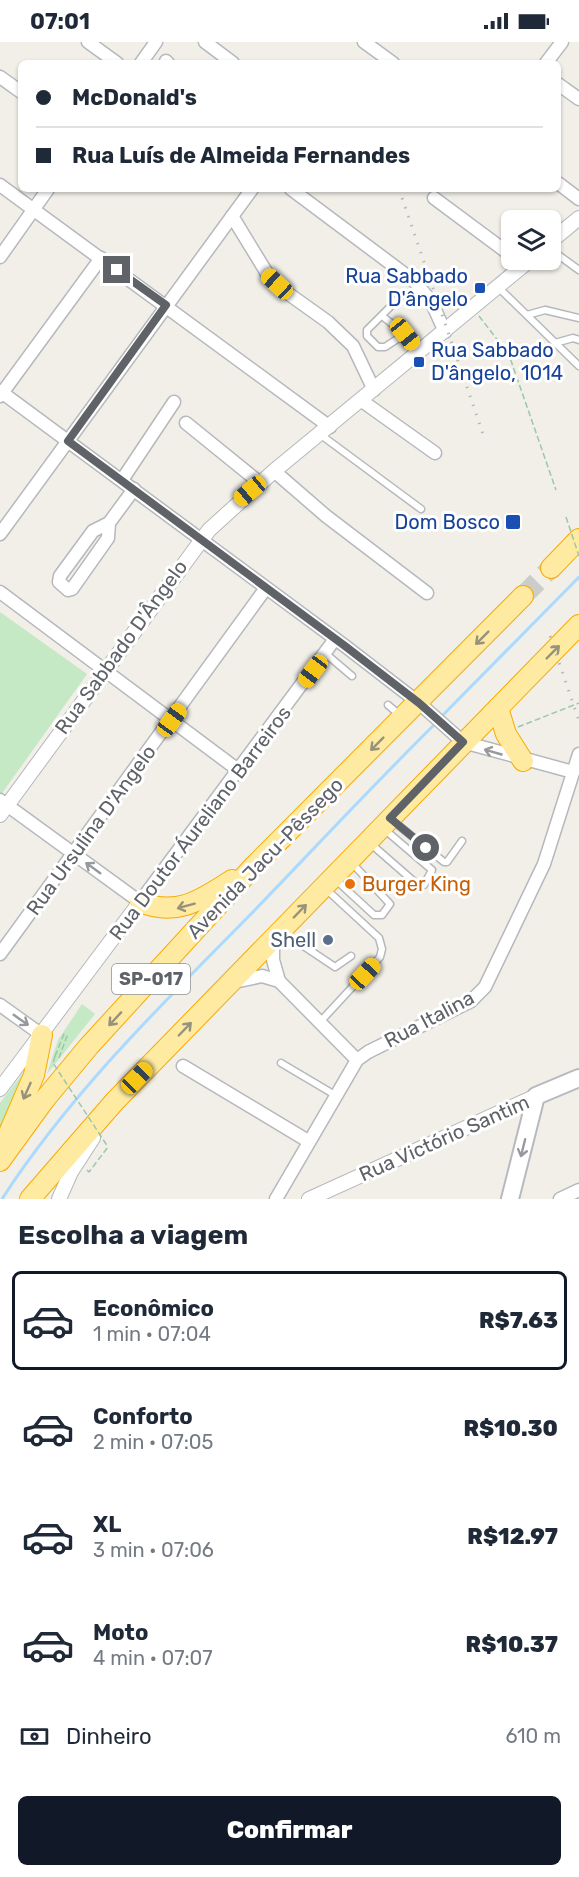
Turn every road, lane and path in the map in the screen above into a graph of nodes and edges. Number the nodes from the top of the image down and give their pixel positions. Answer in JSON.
{"nodes":[{"id":1,"x":88,"y":42,"type":"edge"},
{"id":2,"x":156,"y":42,"type":"edge"},
{"id":3,"x":205,"y":42,"type":"edge"},
{"id":4,"x":364,"y":42,"type":"edge"},
{"id":5,"x":562,"y":42,"type":"edge"},
{"id":6,"x":113,"y":60,"type":"edge"},
{"id":7,"x":143,"y":60,"type":"edge"},
{"id":8,"x":229,"y":60,"type":"edge"},
{"id":9,"x":389,"y":60,"type":"edge"},
{"id":10,"x":548,"y":60,"type":"edge"},
{"id":11,"x":0,"y":77,"type":"edge"},
{"id":12,"x":561,"y":86,"type":"edge"},
{"id":13,"x":18,"y":90,"type":"edge"},
{"id":14,"x":579,"y":99,"type":"edge"},
{"id":15,"x":0,"y":185,"type":"edge"},
{"id":16,"x":561,"y":185,"type":"edge"},
{"id":17,"x":46,"y":192,"type":"edge"},
{"id":18,"x":250,"y":192,"type":"edge"},
{"id":19,"x":295,"y":192,"type":"edge"},
{"id":20,"x":434,"y":198,"type":"dead end"},
{"id":21,"x":579,"y":199,"type":"edge"},
{"id":22,"x":33,"y":209,"type":"junction"},
{"id":23,"x":232,"y":216,"type":"junction"},
{"id":24,"x":579,"y":218,"type":"edge"},
{"id":25,"x":561,"y":233,"type":"edge"},
{"id":26,"x":501,"y":248,"type":"edge"},
{"id":27,"x":0,"y":257,"type":"edge"},
{"id":28,"x":561,"y":257,"type":"edge"},
{"id":29,"x":101,"y":258,"type":"junction"},
{"id":30,"x":515,"y":270,"type":"edge"},
{"id":31,"x":579,"y":270,"type":"edge"},
{"id":32,"x":498,"y":287,"type":"junction"},
{"id":33,"x":402,"y":295,"type":"dead end"},
{"id":34,"x":166,"y":305,"type":"junction"},
{"id":35,"x":473,"y":308,"type":"junction"},
{"id":36,"x":527,"y":315,"type":"junction"},
{"id":37,"x":382,"y":316,"type":"junction"},
{"id":38,"x":579,"y":318,"type":"edge"},
{"id":39,"x":445,"y":332,"type":"junction"},
{"id":40,"x":405,"y":334,"type":"junction"},
{"id":41,"x":579,"y":340,"type":"edge"},
{"id":42,"x":555,"y":343,"type":"junction"},
{"id":43,"x":420,"y":352,"type":"junction"},
{"id":44,"x":579,"y":366,"type":"edge"},
{"id":45,"x":374,"y":390,"type":"junction"},
{"id":46,"x":1,"y":393,"type":"edge"},
{"id":47,"x":362,"y":401,"type":"junction"},
{"id":48,"x":174,"y":402,"type":"dead end"},
{"id":49,"x":186,"y":423,"type":"dead end"},
{"id":50,"x":325,"y":431,"type":"junction"},
{"id":51,"x":68,"y":441,"type":"junction"},
{"id":52,"x":435,"y":453,"type":"dead end"},
{"id":53,"x":274,"y":471,"type":"junction"},
{"id":54,"x":122,"y":480,"type":"junction"},
{"id":55,"x":260,"y":483,"type":"junction"},
{"id":56,"x":134,"y":489,"type":"junction"},
{"id":57,"x":556,"y":490,"type":"dead end"},
{"id":58,"x":421,"y":509,"type":"dead end"},
{"id":59,"x":566,"y":517,"type":"dead end"},
{"id":60,"x":109,"y":523,"type":"junction"},
{"id":61,"x":0,"y":534,"type":"edge"},
{"id":62,"x":200,"y":539,"type":"junction"},
{"id":63,"x":579,"y":539,"type":"edge"},
{"id":64,"x":579,"y":556,"type":"edge"},
{"id":65,"x":551,"y":568,"type":"tunnel mouth"},
{"id":66,"x":266,"y":588,"type":"junction"},
{"id":67,"x":0,"y":592,"type":"edge"},
{"id":68,"x":427,"y":593,"type":"dead end"},
{"id":69,"x":523,"y":596,"type":"tunnel mouth"},
{"id":70,"x":579,"y":625,"type":"edge"},
{"id":71,"x":335,"y":639,"type":"junction"},
{"id":72,"x":326,"y":654,"type":"junction"},
{"id":73,"x":105,"y":670,"type":"junction"},
{"id":74,"x":352,"y":675,"type":"dead end"},
{"id":75,"x":388,"y":705,"type":"dead end"},
{"id":76,"x":423,"y":707,"type":"junction"},
{"id":77,"x":498,"y":708,"type":"junction"},
{"id":78,"x":404,"y":717,"type":"junction"},
{"id":79,"x":172,"y":720,"type":"junction"},
{"id":80,"x":459,"y":738,"type":"junction"},
{"id":81,"x":579,"y":754,"type":"edge"},
{"id":82,"x":523,"y":761,"type":"junction"},
{"id":83,"x":238,"y":770,"type":"junction"},
{"id":84,"x":573,"y":772,"type":"junction"},
{"id":85,"x":2,"y":807,"type":"edge"},
{"id":86,"x":380,"y":829,"type":"junction"},
{"id":87,"x":462,"y":841,"type":"dead end"},
{"id":88,"x":73,"y":854,"type":"junction"},
{"id":89,"x":350,"y":860,"type":"junction"},
{"id":90,"x":254,"y":866,"type":"junction"},
{"id":91,"x":328,"y":882,"type":"junction"},
{"id":92,"x":140,"y":902,"type":"junction"},
{"id":93,"x":277,"y":935,"type":"junction"},
{"id":94,"x":0,"y":954,"type":"edge"},
{"id":95,"x":351,"y":956,"type":"dead end"},
{"id":96,"x":279,"y":981,"type":"junction"},
{"id":97,"x":230,"y":983,"type":"junction"},
{"id":98,"x":0,"y":1005,"type":"edge"},
{"id":99,"x":320,"y":1022,"type":"junction"},
{"id":100,"x":42,"y":1035,"type":"junction"},
{"id":101,"x":47,"y":1057,"type":"junction"},
{"id":102,"x":357,"y":1060,"type":"junction"},
{"id":103,"x":281,"y":1063,"type":"dead end"},
{"id":104,"x":183,"y":1066,"type":"dead end"},
{"id":105,"x":579,"y":1078,"type":"edge"},
{"id":106,"x":0,"y":1089,"type":"edge"},
{"id":107,"x":335,"y":1095,"type":"junction"},
{"id":108,"x":536,"y":1096,"type":"junction"},
{"id":109,"x":115,"y":1101,"type":"junction"},
{"id":110,"x":308,"y":1141,"type":"junction"},
{"id":111,"x":93,"y":1159,"type":"dead end"},
{"id":112,"x":0,"y":1161,"type":"edge"},
{"id":113,"x":579,"y":1190,"type":"edge"},
{"id":114,"x":30,"y":1199,"type":"edge"},
{"id":115,"x":59,"y":1199,"type":"edge"},
{"id":116,"x":276,"y":1199,"type":"edge"},
{"id":117,"x":309,"y":1199,"type":"edge"},
{"id":118,"x":510,"y":1199,"type":"edge"},
{"id":119,"x":560,"y":1199,"type":"edge"}],
"edges":[{"from":1,"to":6,"type":"street"},
{"from":2,"to":7,"type":"street"},
{"from":3,"to":8,"type":"street"},
{"from":4,"to":9,"type":"street"},
{"from":5,"to":10,"type":"street"},
{"from":11,"to":13,"type":"street"},
{"from":12,"to":14,"type":"street"},
{"from":15,"to":22,"type":"street"},
{"from":16,"to":21,"type":"street"},
{"from":17,"to":22,"type":"street"},
{"from":18,"to":23,"type":"street"},
{"from":19,"to":39,"type":"street"},
{"from":20,"to":26,"type":"street"},
{"from":22,"to":27,"type":"street"},
{"from":22,"to":29,"type":"street"},
{"from":23,"to":34,"type":"street"},
{"from":23,"to":45,"type":"street"},
{"from":24,"to":25,"type":"street"},
{"from":28,"to":31,"type":"lane"},
{"from":29,"to":34,"type":"street"},
{"from":29,"to":46,"type":"street"},
{"from":30,"to":32,"type":"street","name":"Rua Sabbado D'Ângelo"},
{"from":32,"to":35,"type":"street","name":"Rua Sabbado D'Ângelo"},
{"from":32,"to":36,"type":"lane"},
{"from":33,"to":37,"type":"lane"},
{"from":34,"to":50,"type":"street"},
{"from":34,"to":51,"type":"street"},
{"from":35,"to":39,"type":"street","name":"Rua Sabbado D'Ângelo"},
{"from":35,"to":57,"type":"path"},
{"from":36,"to":38,"type":"lane"},
{"from":36,"to":42,"type":"lane"},
{"from":37,"to":40,"type":"lane"},
{"from":37,"to":40,"type":"lane"},
{"from":39,"to":43,"type":"street","name":"Rua Sabbado D'Ângelo"},
{"from":40,"to":43,"type":"lane"},
{"from":41,"to":42,"type":"lane"},
{"from":42,"to":44,"type":"lane"},
{"from":43,"to":45,"type":"street","name":"Rua Sabbado D'Ângelo"},
{"from":45,"to":47,"type":"street","name":"Rua Sabbado D'Ângelo"},
{"from":46,"to":51,"type":"street"},
{"from":47,"to":50,"type":"street","name":"Rua Sabbado D'Ângelo"},
{"from":47,"to":52,"type":"street"},
{"from":48,"to":54,"type":"street"},
{"from":49,"to":55,"type":"street"},
{"from":50,"to":53,"type":"street","name":"Rua Sabbado D'Ângelo"},
{"from":50,"to":58,"type":"lane"},
{"from":51,"to":54,"type":"street"},
{"from":51,"to":61,"type":"street"},
{"from":53,"to":55,"type":"street","name":"Rua Sabbado D'Ângelo"},
{"from":53,"to":68,"type":"street"},
{"from":54,"to":56,"type":"street"},
{"from":55,"to":62,"type":"street","name":"Rua Sabbado D'Ângelo"},
{"from":56,"to":60,"type":"street"},
{"from":56,"to":62,"type":"street"},
{"from":59,"to":64,"type":"path","bridge":true},
{"from":60,"to":60,"type":"street"},
{"from":62,"to":66,"type":"street"},
{"from":62,"to":73,"type":"street","name":"Rua Sabbado D'Ângelo"},
{"from":63,"to":65,"type":"highway"},
{"from":66,"to":71,"type":"street"},
{"from":66,"to":79,"type":"street","name":"Rua Ursulina D'Angelo"},
{"from":67,"to":73,"type":"street"},
{"from":69,"to":76,"type":"highway","name":"Avenida Jacu-Pêssego","number":"SP-017","one_way":true},
{"from":77,"to":70,"type":"highway","number":"SP-017","one_way":true},
{"from":71,"to":72,"type":"street","name":"Rua Doutor Áureliano Barreiros"},
{"from":71,"to":76,"type":"street"},
{"from":72,"to":74,"type":"lane"},
{"from":72,"to":83,"type":"street","name":"Rua Doutor Áureliano Barreiros"},
{"from":73,"to":79,"type":"street"},
{"from":73,"to":85,"type":"street","name":"Rua Sabbado D'Ângelo"},
{"from":75,"to":78,"type":"lane"},
{"from":76,"to":78,"type":"highway","name":"Avenida Jacu-Pêssego","number":"SP-017"},
{"from":76,"to":80,"type":"street"},
{"from":77,"to":80,"type":"highway","number":"SP-017"},
{"from":77,"to":82,"type":"highway"},
{"from":78,"to":90,"type":"highway","name":"Avenida Jacu-Pêssego","number":"SP-017","one_way":true},
{"from":79,"to":83,"type":"street"},
{"from":79,"to":88,"type":"street","name":"Rua Ursulina D'Angelo"},
{"from":82,"to":80,"type":"street","one_way":true},
{"from":80,"to":86,"type":"highway","number":"SP-017"},
{"from":81,"to":84,"type":"street","name":"Rua Italina"},
{"from":82,"to":84,"type":"street"},
{"from":83,"to":92,"type":"street","name":"Rua Doutor Áureliano Barreiros"},
{"from":84,"to":102,"type":"street","name":"Rua Italina"},
{"from":85,"to":88,"type":"street"},
{"from":86,"to":86,"type":"lane"},
{"from":86,"to":87,"type":"lane"},
{"from":86,"to":89,"type":"highway","number":"SP-017"},
{"from":92,"to":88,"type":"street","one_way":true},
{"from":88,"to":94,"type":"street","name":"Rua Ursulina D'Angelo"},
{"from":89,"to":91,"type":"highway","number":"SP-017"},
{"from":89,"to":91,"type":"lane"},
{"from":90,"to":92,"type":"highway","one_way":true},
{"from":90,"to":112,"type":"highway","name":"Avenida Jacu-Pêssego","number":"SP-017","one_way":true},
{"from":93,"to":91,"type":"highway","number":"SP-017","one_way":true},
{"from":91,"to":99,"type":"lane"},
{"from":92,"to":100,"type":"street","name":"Rua Doutor Áureliano Barreiros"},
{"from":93,"to":95,"type":"lane"},
{"from":93,"to":96,"type":"street"},
{"from":93,"to":97,"type":"highway","number":"SP-017"},
{"from":96,"to":97,"type":"street"},
{"from":96,"to":99,"type":"street"},
{"from":109,"to":97,"type":"highway","number":"SP-017","one_way":true},
{"from":98,"to":100,"type":"street","one_way":true},
{"from":99,"to":102,"type":"street"},
{"from":100,"to":101,"type":"highway"},
{"from":100,"to":106,"type":"street","name":"Rua Doutor Áureliano Barreiros"},
{"from":101,"to":101,"type":"path"},
{"from":101,"to":111,"type":"path","bridge":true},
{"from":101,"to":112,"type":"highway","one_way":true},
{"from":102,"to":107,"type":"street","name":"Rua Italina"},
{"from":103,"to":107,"type":"lane"},
{"from":104,"to":110,"type":"street"},
{"from":105,"to":108,"type":"main road","name":"Rua Victório Santim"},
{"from":107,"to":110,"type":"street","name":"Rua Italina"},
{"from":108,"to":117,"type":"street","name":"Rua Victório Santim"},
{"from":108,"to":118,"type":"main road","one_way":true},
{"from":109,"to":114,"type":"highway","number":"SP-017"},
{"from":109,"to":115,"type":"street"},
{"from":110,"to":116,"type":"street","name":"Rua Italina"},
{"from":113,"to":119,"type":"street"}]}
